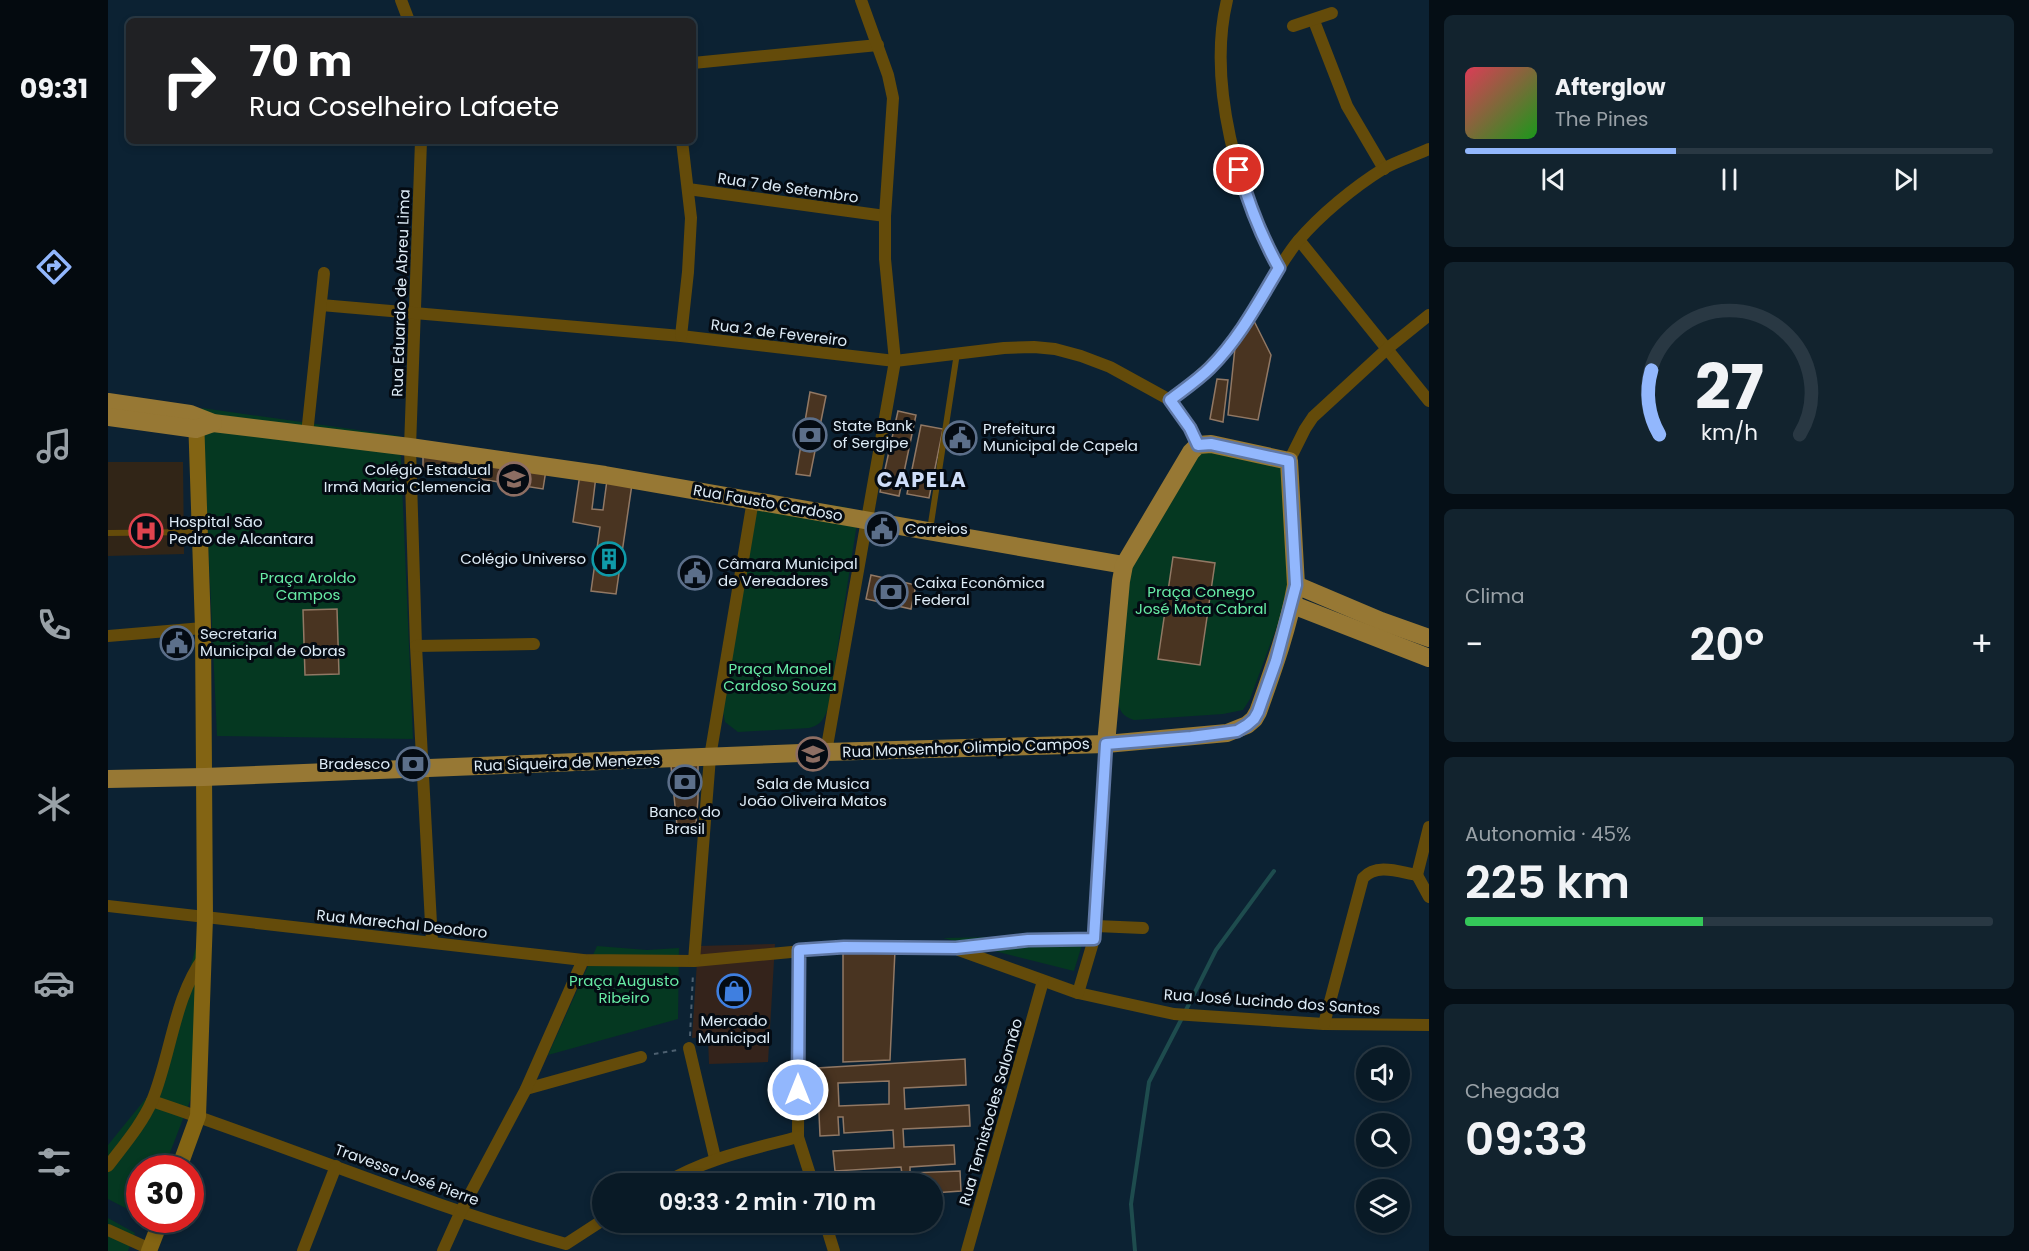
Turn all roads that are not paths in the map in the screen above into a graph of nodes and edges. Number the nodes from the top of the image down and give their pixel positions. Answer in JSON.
{"nodes":[{"id":1,"x":401,"y":0,"type":"edge"},
{"id":2,"x":861,"y":0,"type":"edge"},
{"id":3,"x":1227,"y":0,"type":"edge"},
{"id":4,"x":1332,"y":14,"type":"dead end"},
{"id":5,"x":408,"y":18,"type":"edge"},
{"id":6,"x":1314,"y":21,"type":"junction"},
{"id":7,"x":1293,"y":26,"type":"dead end"},
{"id":8,"x":878,"y":45,"type":"junction"},
{"id":9,"x":696,"y":63,"type":"edge"},
{"id":10,"x":421,"y":144,"type":"edge"},
{"id":11,"x":682,"y":144,"type":"edge"},
{"id":12,"x":1429,"y":149,"type":"edge"},
{"id":13,"x":1384,"y":169,"type":"junction"},
{"id":14,"x":688,"y":189,"type":"junction"},
{"id":15,"x":885,"y":216,"type":"junction"},
{"id":16,"x":1299,"y":240,"type":"junction"},
{"id":17,"x":1279,"y":268,"type":"junction"},
{"id":18,"x":324,"y":273,"type":"dead end"},
{"id":19,"x":321,"y":305,"type":"junction"},
{"id":20,"x":415,"y":313,"type":"junction"},
{"id":21,"x":1429,"y":315,"type":"edge"},
{"id":22,"x":681,"y":336,"type":"junction"},
{"id":23,"x":1388,"y":348,"type":"junction"},
{"id":24,"x":957,"y":353,"type":"junction"},
{"id":25,"x":895,"y":361,"type":"junction"},
{"id":26,"x":1170,"y":400,"type":"junction"},
{"id":27,"x":1429,"y":401,"type":"edge"},
{"id":28,"x":108,"y":402,"type":"edge"},
{"id":29,"x":108,"y":417,"type":"edge"},
{"id":30,"x":196,"y":422,"type":"junction"},
{"id":31,"x":307,"y":435,"type":"junction"},
{"id":32,"x":1198,"y":445,"type":"junction"},
{"id":33,"x":410,"y":447,"type":"junction"},
{"id":34,"x":1289,"y":461,"type":"junction"},
{"id":35,"x":753,"y":500,"type":"junction"},
{"id":36,"x":869,"y":521,"type":"junction"},
{"id":37,"x":930,"y":531,"type":"junction"},
{"id":38,"x":199,"y":532,"type":"junction"},
{"id":39,"x":108,"y":533,"type":"edge"},
{"id":40,"x":1124,"y":565,"type":"junction"},
{"id":41,"x":1296,"y":585,"type":"junction"},
{"id":42,"x":1293,"y":604,"type":"junction"},
{"id":43,"x":202,"y":628,"type":"junction"},
{"id":44,"x":108,"y":636,"type":"edge"},
{"id":45,"x":1429,"y":638,"type":"edge"},
{"id":46,"x":534,"y":644,"type":"dead end"},
{"id":47,"x":416,"y":646,"type":"junction"},
{"id":48,"x":1429,"y":658,"type":"edge"},
{"id":49,"x":1106,"y":744,"type":"junction"},
{"id":50,"x":826,"y":752,"type":"junction"},
{"id":51,"x":710,"y":757,"type":"junction"},
{"id":52,"x":423,"y":769,"type":"junction"},
{"id":53,"x":204,"y":777,"type":"junction"},
{"id":54,"x":108,"y":779,"type":"edge"},
{"id":55,"x":1429,"y":827,"type":"edge"},
{"id":56,"x":1417,"y":875,"type":"junction"},
{"id":57,"x":1429,"y":897,"type":"edge"},
{"id":58,"x":108,"y":906,"type":"edge"},
{"id":59,"x":205,"y":918,"type":"junction"},
{"id":60,"x":1143,"y":928,"type":"dead end"},
{"id":61,"x":1095,"y":933,"type":"junction"},
{"id":62,"x":432,"y":942,"type":"junction"},
{"id":63,"x":956,"y":948,"type":"junction"},
{"id":64,"x":799,"y":950,"type":"junction"},
{"id":65,"x":204,"y":957,"type":"junction"},
{"id":66,"x":583,"y":960,"type":"junction"},
{"id":67,"x":694,"y":961,"type":"junction"},
{"id":68,"x":1043,"y":981,"type":"junction"},
{"id":69,"x":1078,"y":993,"type":"junction"},
{"id":70,"x":1324,"y":1024,"type":"junction"},
{"id":71,"x":1429,"y":1025,"type":"edge"},
{"id":72,"x":689,"y":1048,"type":"road end"},
{"id":73,"x":641,"y":1057,"type":"road end"},
{"id":74,"x":526,"y":1089,"type":"junction"},
{"id":75,"x":152,"y":1101,"type":"junction"},
{"id":76,"x":198,"y":1116,"type":"junction"},
{"id":77,"x":798,"y":1137,"type":"junction"},
{"id":78,"x":184,"y":1155,"type":"edge"},
{"id":79,"x":715,"y":1158,"type":"junction"},
{"id":80,"x":108,"y":1166,"type":"edge"},
{"id":81,"x":336,"y":1166,"type":"junction"},
{"id":82,"x":681,"y":1173,"type":"edge"},
{"id":83,"x":809,"y":1173,"type":"edge"},
{"id":84,"x":460,"y":1211,"type":"junction"},
{"id":85,"x":592,"y":1228,"type":"edge"},
{"id":86,"x":108,"y":1230,"type":"edge"},
{"id":87,"x":156,"y":1233,"type":"edge"},
{"id":88,"x":828,"y":1233,"type":"edge"},
{"id":89,"x":568,"y":1247,"type":"edge"},
{"id":90,"x":150,"y":1250,"type":"edge"},
{"id":91,"x":303,"y":1251,"type":"edge"},
{"id":92,"x":444,"y":1251,"type":"edge"},
{"id":93,"x":834,"y":1251,"type":"edge"},
{"id":94,"x":967,"y":1251,"type":"edge"}],
"edges":[{"from":1,"to":5,"type":"street"},
{"from":2,"to":8,"type":"street"},
{"from":3,"to":17,"type":"street"},
{"from":4,"to":6,"type":"street"},
{"from":6,"to":7,"type":"street"},
{"from":6,"to":13,"type":"street"},
{"from":8,"to":9,"type":"street"},
{"from":8,"to":15,"type":"street"},
{"from":10,"to":20,"type":"street","name":"Rua Eduardo de Abreu Lima"},
{"from":11,"to":14,"type":"street"},
{"from":12,"to":13,"type":"street"},
{"from":13,"to":16,"type":"street"},
{"from":14,"to":15,"type":"street","name":"Rua 7 de Setembro"},
{"from":14,"to":22,"type":"street"},
{"from":15,"to":25,"type":"street"},
{"from":16,"to":17,"type":"street"},
{"from":16,"to":23,"type":"street"},
{"from":17,"to":26,"type":"street"},
{"from":18,"to":19,"type":"street"},
{"from":19,"to":20,"type":"street","name":"Rua 2 de Fevereiro"},
{"from":19,"to":31,"type":"street"},
{"from":20,"to":22,"type":"street","name":"Rua 2 de Fevereiro"},
{"from":20,"to":33,"type":"street","name":"Rua Eduardo de Abreu Lima"},
{"from":21,"to":23,"type":"street"},
{"from":22,"to":25,"type":"street","name":"Rua 2 de Fevereiro"},
{"from":23,"to":27,"type":"street"},
{"from":23,"to":34,"type":"street"},
{"from":24,"to":25,"type":"street","name":"Rua 2 de Fevereiro"},
{"from":24,"to":26,"type":"street","name":"Rua 2 de Fevereiro"},
{"from":24,"to":37,"type":"lane"},
{"from":25,"to":36,"type":"street"},
{"from":26,"to":32,"type":"street","name":"Rua 2 de Fevereiro"},
{"from":28,"to":30,"type":"main road"},
{"from":29,"to":30,"type":"main road"},
{"from":30,"to":31,"type":"main road"},
{"from":30,"to":38,"type":"street"},
{"from":31,"to":33,"type":"main road"},
{"from":32,"to":34,"type":"main road"},
{"from":32,"to":40,"type":"main road"},
{"from":33,"to":35,"type":"main road","name":"Rua Fausto Cardoso"},
{"from":33,"to":47,"type":"street"},
{"from":34,"to":41,"type":"main road"},
{"from":35,"to":36,"type":"main road","name":"Rua Fausto Cardoso"},
{"from":35,"to":51,"type":"street"},
{"from":36,"to":37,"type":"main road","name":"Rua Fausto Cardoso"},
{"from":36,"to":50,"type":"street"},
{"from":37,"to":40,"type":"main road","name":"Rua Fausto Cardoso"},
{"from":38,"to":39,"type":"lane"},
{"from":38,"to":43,"type":"street"},
{"from":40,"to":49,"type":"main road"},
{"from":41,"to":42,"type":"main road"},
{"from":41,"to":45,"type":"main road"},
{"from":42,"to":48,"type":"main road"},
{"from":42,"to":49,"type":"main road"},
{"from":43,"to":44,"type":"street"},
{"from":43,"to":53,"type":"street"},
{"from":46,"to":47,"type":"street"},
{"from":47,"to":52,"type":"street"},
{"from":49,"to":50,"type":"main road","name":"Rua Monsenhor Olimpio Campos"},
{"from":49,"to":61,"type":"street"},
{"from":50,"to":51,"type":"main road"},
{"from":51,"to":52,"type":"main road","name":"Rua Siqueira de Menezes"},
{"from":51,"to":67,"type":"street"},
{"from":52,"to":53,"type":"main road"},
{"from":52,"to":62,"type":"street"},
{"from":53,"to":54,"type":"main road"},
{"from":53,"to":59,"type":"street"},
{"from":55,"to":56,"type":"street"},
{"from":56,"to":57,"type":"street"},
{"from":56,"to":70,"type":"street"},
{"from":58,"to":59,"type":"street","name":"Rua Marechal Deodoro"},
{"from":59,"to":62,"type":"street","name":"Rua Marechal Deodoro"},
{"from":59,"to":65,"type":"street"},
{"from":60,"to":61,"type":"street"},
{"from":61,"to":63,"type":"street"},
{"from":61,"to":69,"type":"street"},
{"from":62,"to":66,"type":"street","name":"Rua Marechal Deodoro"},
{"from":63,"to":64,"type":"street","name":"Rua Marechal Deodoro"},
{"from":63,"to":68,"type":"street","name":"Rua José Lucindo dos Santos"},
{"from":64,"to":67,"type":"street","name":"Rua Marechal Deodoro"},
{"from":64,"to":77,"type":"street"},
{"from":65,"to":75,"type":"street"},
{"from":65,"to":76,"type":"street"},
{"from":66,"to":67,"type":"street","name":"Rua Marechal Deodoro"},
{"from":66,"to":74,"type":"street"},
{"from":68,"to":69,"type":"street","name":"Rua José Lucindo dos Santos"},
{"from":68,"to":94,"type":"street","name":"Rua Temistocles Salomão"},
{"from":69,"to":70,"type":"street","name":"Rua José Lucindo dos Santos"},
{"from":70,"to":71,"type":"street","name":"Rua José Lucindo dos Santos"},
{"from":72,"to":79,"type":"street"},
{"from":73,"to":74,"type":"street"},
{"from":74,"to":84,"type":"street"},
{"from":75,"to":76,"type":"street","name":"Travessa José Pierre"},
{"from":75,"to":80,"type":"street"},
{"from":76,"to":78,"type":"street"},
{"from":76,"to":81,"type":"street","name":"Travessa José Pierre"},
{"from":77,"to":79,"type":"street"},
{"from":77,"to":83,"type":"street"},
{"from":79,"to":82,"type":"street"},
{"from":81,"to":84,"type":"street","name":"Travessa José Pierre"},
{"from":81,"to":91,"type":"street"},
{"from":84,"to":89,"type":"street","name":"Travessa José Pierre"},
{"from":84,"to":92,"type":"street"},
{"from":85,"to":89,"type":"street","name":"Travessa José Pierre"},
{"from":86,"to":90,"type":"street"},
{"from":87,"to":90,"type":"street"},
{"from":88,"to":93,"type":"street"}]}
